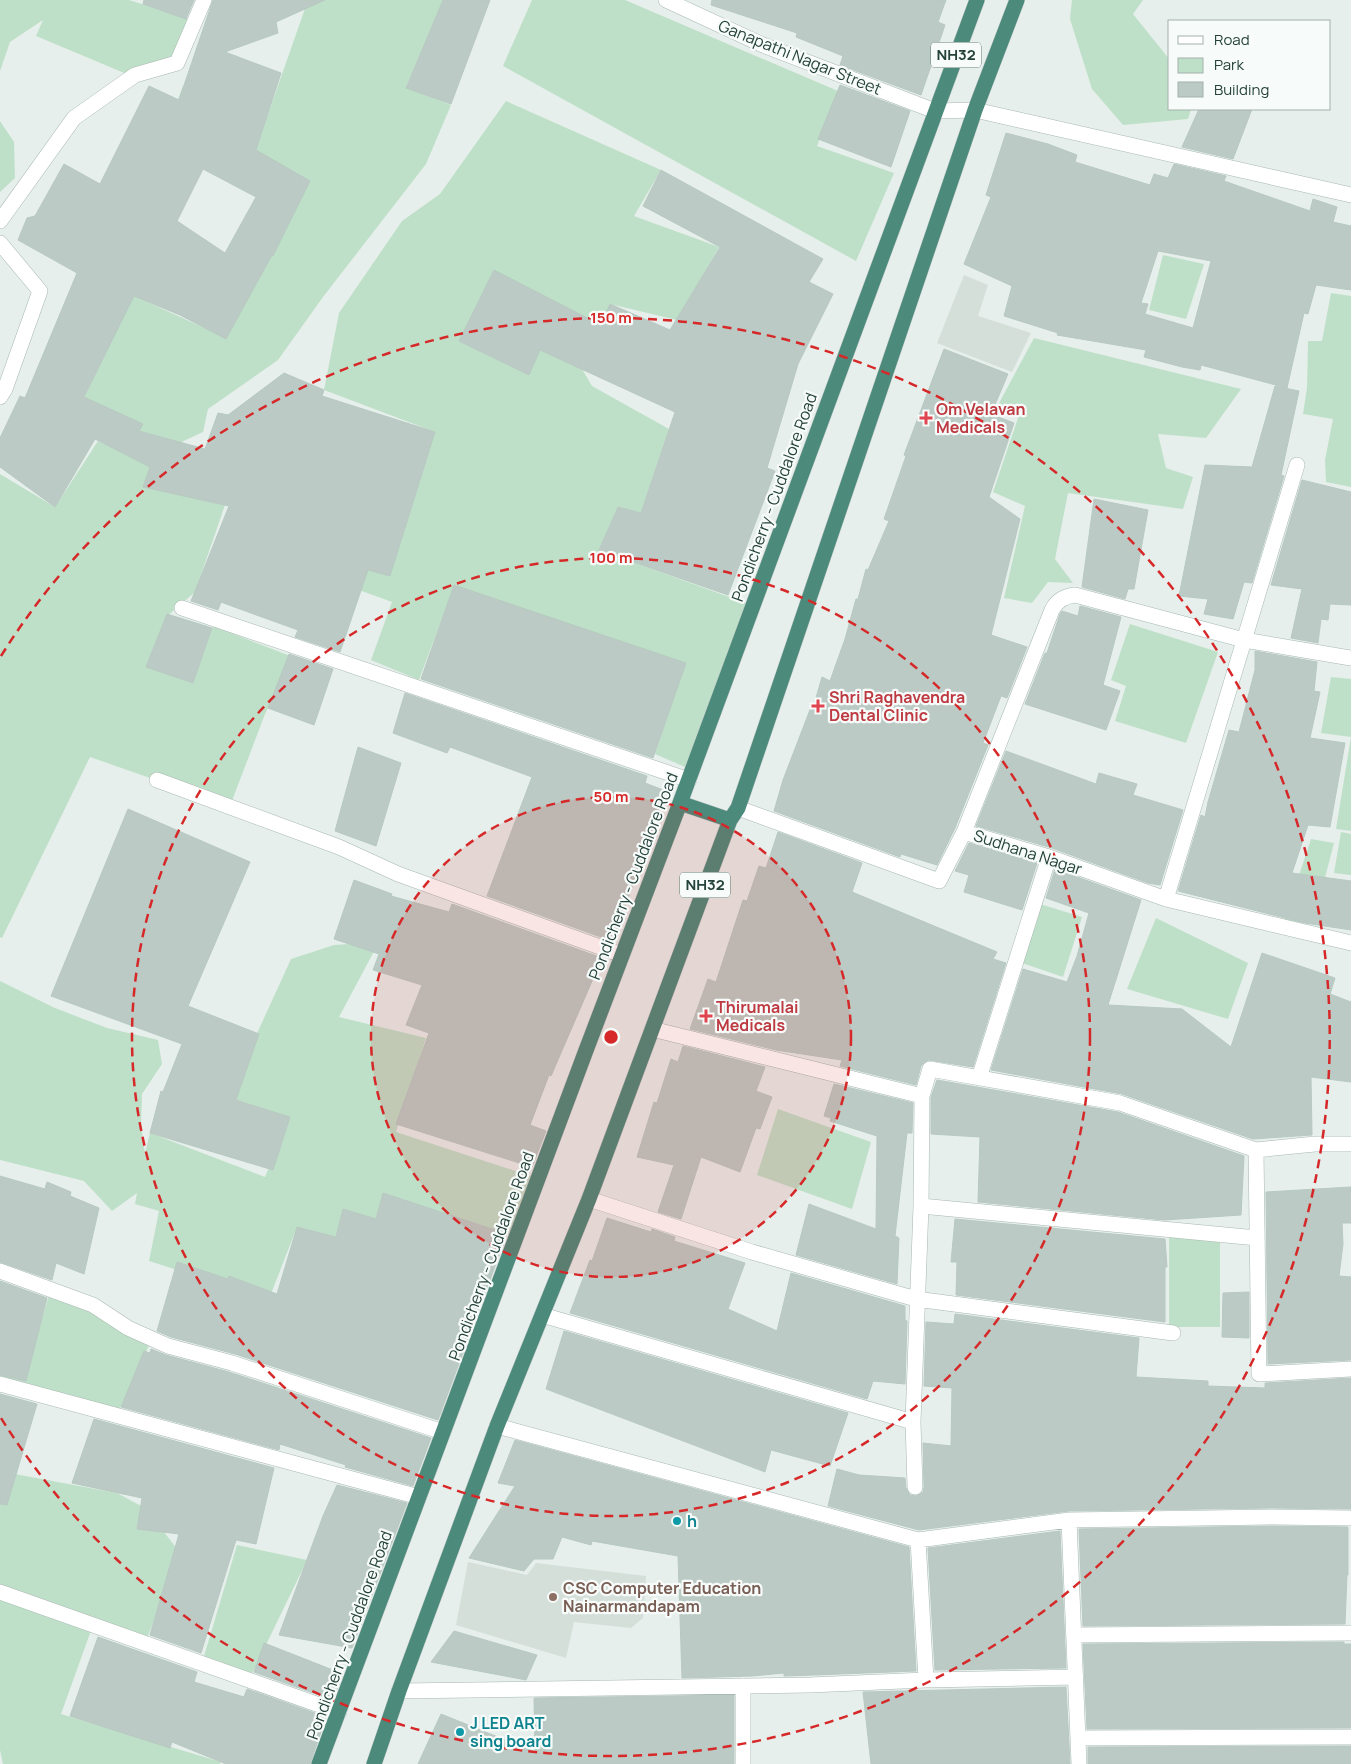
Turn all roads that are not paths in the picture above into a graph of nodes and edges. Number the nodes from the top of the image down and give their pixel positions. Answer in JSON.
{"nodes":[{"id":1,"x":204,"y":0,"type":"edge"},
{"id":2,"x":666,"y":0,"type":"edge"},
{"id":3,"x":977,"y":0,"type":"edge"},
{"id":4,"x":1017,"y":0,"type":"edge"},
{"id":5,"x":975,"y":110,"type":"junction"},
{"id":6,"x":935,"y":111,"type":"junction"},
{"id":7,"x":1351,"y":194,"type":"edge"},
{"id":8,"x":0,"y":221,"type":"edge"},
{"id":9,"x":0,"y":243,"type":"edge"},
{"id":10,"x":0,"y":397,"type":"edge"},
{"id":11,"x":1297,"y":466,"type":"dead end"},
{"id":12,"x":182,"y":608,"type":"dead end"},
{"id":13,"x":1244,"y":640,"type":"junction"},
{"id":14,"x":1351,"y":658,"type":"edge"},
{"id":15,"x":157,"y":780,"type":"dead end"},
{"id":16,"x":689,"y":780,"type":"junction"},
{"id":17,"x":680,"y":803,"type":"junction"},
{"id":18,"x":734,"y":814,"type":"junction"},
{"id":19,"x":964,"y":832,"type":"junction"},
{"id":20,"x":1049,"y":857,"type":"junction"},
{"id":21,"x":1166,"y":898,"type":"junction"},
{"id":22,"x":1351,"y":943,"type":"edge"},
{"id":23,"x":622,"y":955,"type":"junction"},
{"id":24,"x":652,"y":1029,"type":"junction"},
{"id":25,"x":979,"y":1078,"type":"junction"},
{"id":26,"x":922,"y":1096,"type":"junction"},
{"id":27,"x":1351,"y":1144,"type":"edge"},
{"id":28,"x":1256,"y":1150,"type":"junction"},
{"id":29,"x":590,"y":1199,"type":"junction"},
{"id":30,"x":921,"y":1206,"type":"junction"},
{"id":31,"x":1257,"y":1238,"type":"junction"},
{"id":32,"x":0,"y":1271,"type":"edge"},
{"id":33,"x":916,"y":1299,"type":"junction"},
{"id":34,"x":542,"y":1315,"type":"junction"},
{"id":35,"x":1172,"y":1333,"type":"dead end"},
{"id":36,"x":1351,"y":1369,"type":"edge"},
{"id":37,"x":0,"y":1384,"type":"edge"},
{"id":38,"x":913,"y":1422,"type":"junction"},
{"id":39,"x":497,"y":1426,"type":"junction"},
{"id":40,"x":443,"y":1432,"type":"junction"},
{"id":41,"x":915,"y":1487,"type":"dead end"},
{"id":42,"x":419,"y":1497,"type":"junction"},
{"id":43,"x":1351,"y":1518,"type":"edge"},
{"id":44,"x":1069,"y":1520,"type":"junction"},
{"id":45,"x":918,"y":1540,"type":"junction"},
{"id":46,"x":0,"y":1592,"type":"edge"},
{"id":47,"x":1351,"y":1633,"type":"edge"},
{"id":48,"x":1074,"y":1635,"type":"junction"},
{"id":49,"x":1076,"y":1677,"type":"junction"},
{"id":50,"x":926,"y":1680,"type":"junction"},
{"id":51,"x":744,"y":1686,"type":"junction"},
{"id":52,"x":399,"y":1691,"type":"junction"},
{"id":53,"x":339,"y":1712,"type":"junction"},
{"id":54,"x":1351,"y":1737,"type":"edge"},
{"id":55,"x":1078,"y":1738,"type":"junction"},
{"id":56,"x":320,"y":1764,"type":"edge"},
{"id":57,"x":374,"y":1764,"type":"edge"},
{"id":58,"x":743,"y":1764,"type":"edge"},
{"id":59,"x":1079,"y":1764,"type":"edge"}],
"edges":[{"from":1,"to":8,"type":"street"},
{"from":2,"to":6,"type":"street","name":"Ganapathi Nagar Street"},
{"from":3,"to":6,"type":"highway","name":"Pondicherry - Cuddalore Road","number":"NH32"},
{"from":4,"to":5,"type":"highway","number":"NH32"},
{"from":5,"to":6,"type":"street"},
{"from":5,"to":7,"type":"street"},
{"from":5,"to":18,"type":"highway","number":"NH32"},
{"from":6,"to":16,"type":"highway","name":"Pondicherry - Cuddalore Road","number":"NH32"},
{"from":9,"to":10,"type":"street"},
{"from":11,"to":13,"type":"street"},
{"from":12,"to":16,"type":"street"},
{"from":13,"to":14,"type":"street"},
{"from":13,"to":19,"type":"street"},
{"from":13,"to":21,"type":"street"},
{"from":15,"to":23,"type":"street"},
{"from":16,"to":17,"type":"highway","name":"Pondicherry - Cuddalore Road","number":"NH32"},
{"from":17,"to":18,"type":"highway"},
{"from":17,"to":23,"type":"highway","name":"Pondicherry - Cuddalore Road","number":"NH32"},
{"from":18,"to":19,"type":"street","name":"Sudhana Nagar"},
{"from":18,"to":24,"type":"highway","number":"NH32"},
{"from":19,"to":20,"type":"street","name":"Sudhana Nagar"},
{"from":20,"to":21,"type":"street","name":"Sudhana Nagar"},
{"from":20,"to":25,"type":"street"},
{"from":21,"to":22,"type":"street","name":"Sudhana Nagar"},
{"from":23,"to":40,"type":"highway","name":"Pondicherry - Cuddalore Road","number":"NH32"},
{"from":24,"to":26,"type":"street"},
{"from":24,"to":29,"type":"highway","number":"NH32"},
{"from":25,"to":26,"type":"street"},
{"from":25,"to":28,"type":"street"},
{"from":26,"to":30,"type":"street"},
{"from":27,"to":28,"type":"street"},
{"from":28,"to":31,"type":"street"},
{"from":29,"to":33,"type":"street"},
{"from":29,"to":34,"type":"highway","number":"NH32"},
{"from":30,"to":31,"type":"street"},
{"from":30,"to":33,"type":"street"},
{"from":31,"to":36,"type":"street"},
{"from":32,"to":40,"type":"street"},
{"from":33,"to":35,"type":"street"},
{"from":33,"to":38,"type":"street"},
{"from":34,"to":38,"type":"street"},
{"from":34,"to":39,"type":"highway","number":"NH32"},
{"from":37,"to":42,"type":"street"},
{"from":38,"to":41,"type":"street"},
{"from":39,"to":45,"type":"street"},
{"from":39,"to":52,"type":"highway","number":"NH32"},
{"from":40,"to":42,"type":"highway","name":"Pondicherry - Cuddalore Road","number":"NH32"},
{"from":42,"to":53,"type":"highway","name":"Pondicherry - Cuddalore Road","number":"NH32"},
{"from":43,"to":44,"type":"street"},
{"from":44,"to":45,"type":"street"},
{"from":44,"to":48,"type":"street"},
{"from":45,"to":50,"type":"street"},
{"from":46,"to":53,"type":"street"},
{"from":47,"to":48,"type":"street"},
{"from":48,"to":49,"type":"street"},
{"from":49,"to":50,"type":"street"},
{"from":49,"to":55,"type":"street"},
{"from":50,"to":51,"type":"street"},
{"from":51,"to":52,"type":"street"},
{"from":51,"to":58,"type":"street"},
{"from":52,"to":57,"type":"highway","number":"NH32"},
{"from":53,"to":56,"type":"highway","name":"Pondicherry - Cuddalore Road","number":"NH32"},
{"from":54,"to":55,"type":"street"},
{"from":55,"to":59,"type":"street"}]}
